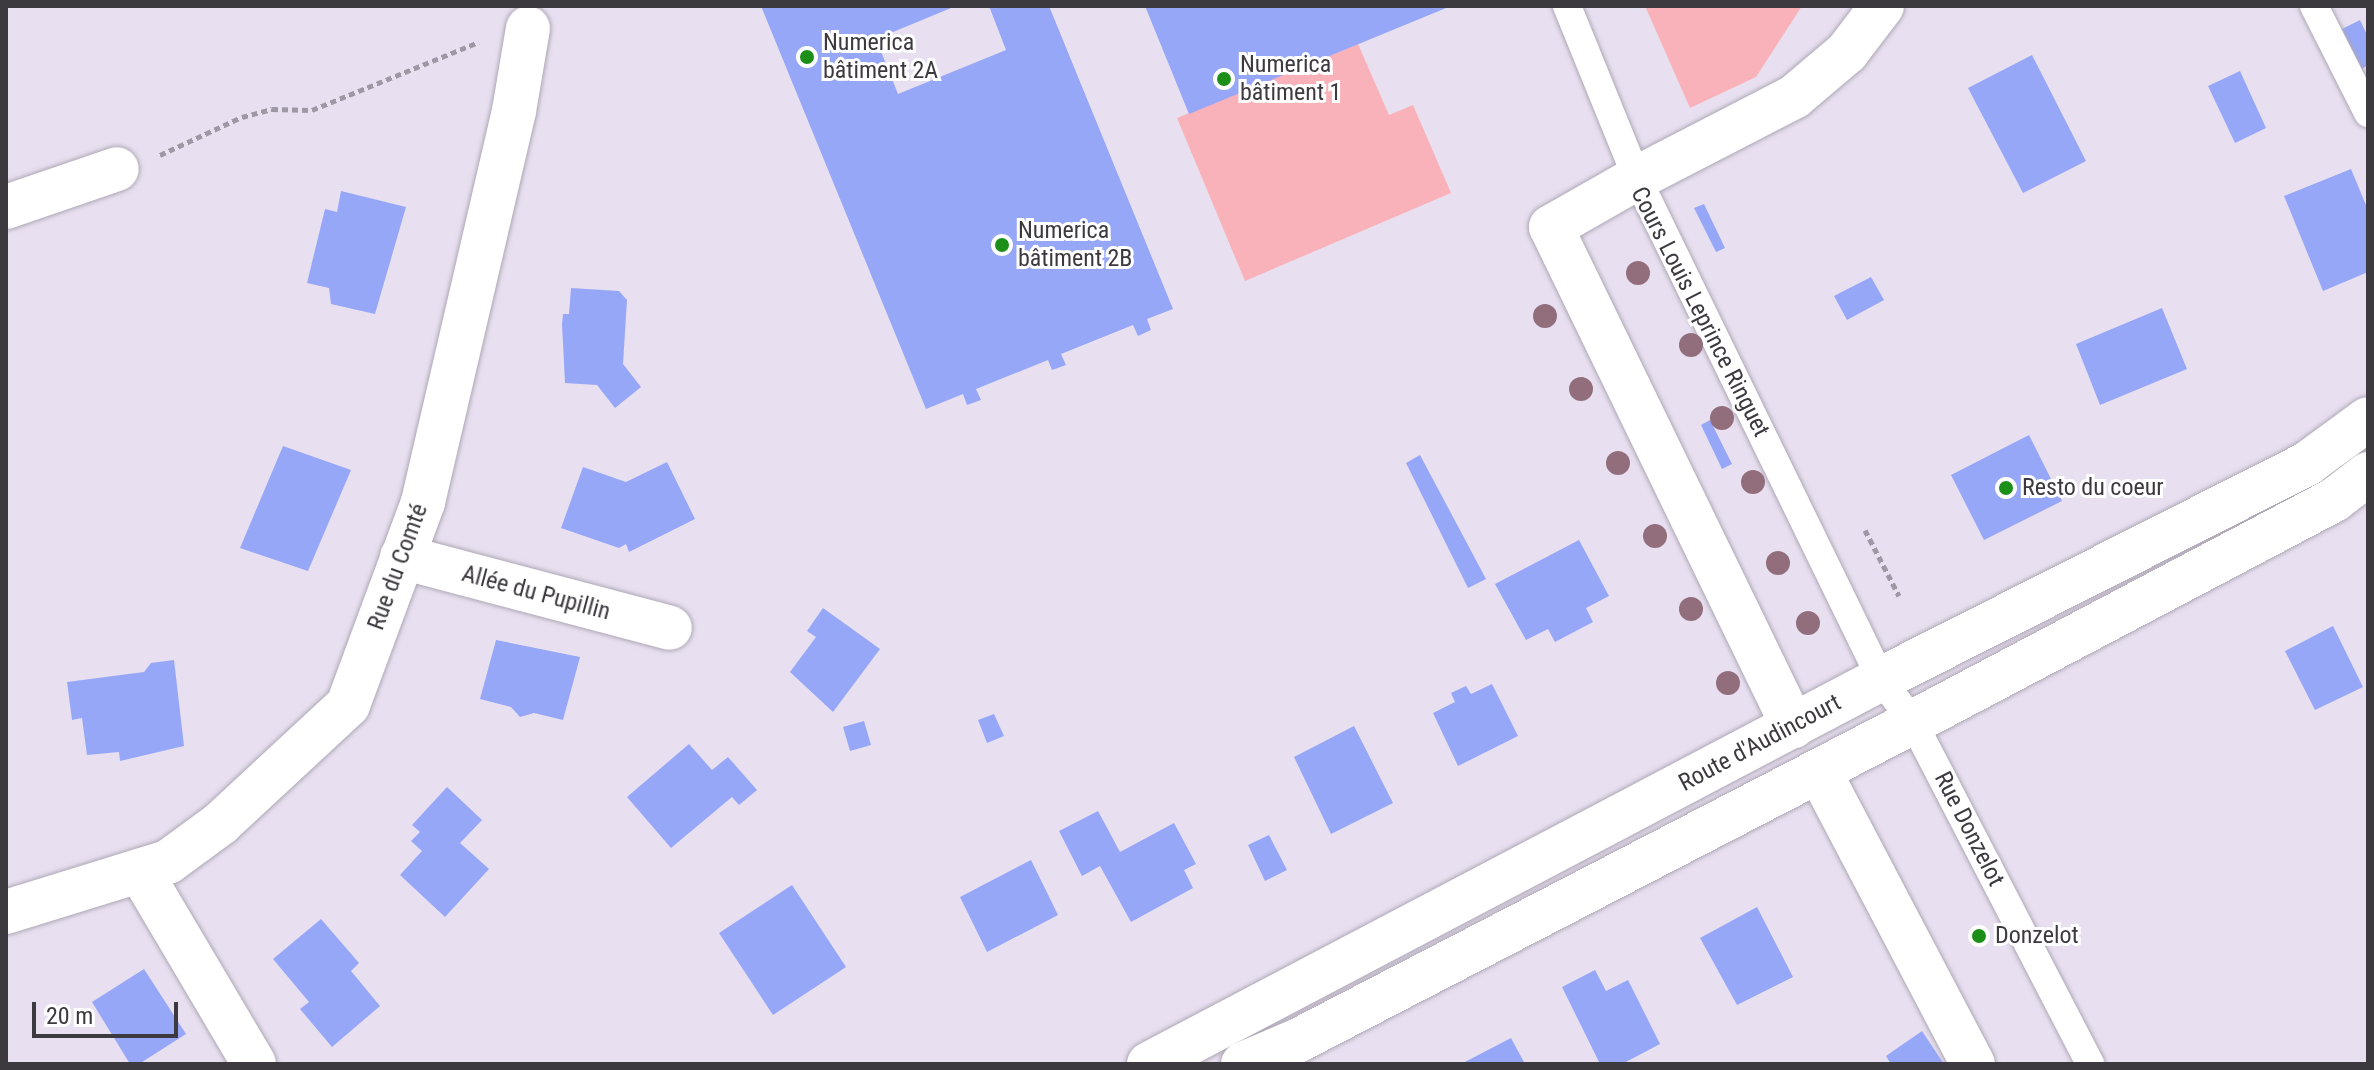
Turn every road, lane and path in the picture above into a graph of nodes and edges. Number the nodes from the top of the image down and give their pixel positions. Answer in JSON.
{"nodes":[{"id":1,"x":1567,"y":6,"type":"edge"},
{"id":2,"x":1882,"y":6,"type":"edge"},
{"id":3,"x":2314,"y":6,"type":"edge"},
{"id":4,"x":528,"y":28,"type":"dead end"},
{"id":5,"x":412,"y":73,"type":"dead end"},
{"id":6,"x":2368,"y":113,"type":"edge"},
{"id":7,"x":117,"y":169,"type":"joint"},
{"id":8,"x":1637,"y":178,"type":"junction"},
{"id":9,"x":6,"y":207,"type":"edge"},
{"id":10,"x":2368,"y":419,"type":"edge"},
{"id":11,"x":2368,"y":474,"type":"edge"},
{"id":12,"x":1865,"y":530,"type":"dead end"},
{"id":13,"x":402,"y":557,"type":"junction"},
{"id":14,"x":1899,"y":596,"type":"dead end"},
{"id":15,"x":670,"y":628,"type":"dead end"},
{"id":16,"x":1881,"y":679,"type":"junction"},
{"id":17,"x":1913,"y":722,"type":"junction"},
{"id":18,"x":1793,"y":726,"type":"junction"},
{"id":19,"x":1819,"y":771,"type":"junction"},
{"id":20,"x":140,"y":871,"type":"junction"},
{"id":21,"x":6,"y":912,"type":"edge"},
{"id":22,"x":254,"y":1064,"type":"edge"},
{"id":23,"x":1149,"y":1064,"type":"edge"},
{"id":24,"x":1243,"y":1064,"type":"edge"},
{"id":25,"x":1973,"y":1064,"type":"edge"},
{"id":26,"x":2090,"y":1064,"type":"edge"}],
"edges":[{"from":1,"to":8,"type":"lane"},
{"from":2,"to":8,"type":"street"},
{"from":3,"to":6,"type":"lane"},
{"from":4,"to":13,"type":"street","name":"Rue du Comté"},
{"from":5,"to":7,"type":"path"},
{"from":7,"to":9,"type":"street"},
{"from":8,"to":16,"type":"lane","name":"Cours Louis Leprince Ringuet"},
{"from":8,"to":18,"type":"street","name":"Cours Louis Leprince Ringuet"},
{"from":10,"to":16,"type":"street","name":"Route d'Audincourt"},
{"from":11,"to":17,"type":"street","name":"Route d'Audincourt"},
{"from":12,"to":14,"type":"path"},
{"from":13,"to":15,"type":"street","name":"Allée du Pupillin"},
{"from":13,"to":20,"type":"street","name":"Rue du Comté"},
{"from":16,"to":17,"type":"lane","name":"Cours Louis Leprince Ringuet"},
{"from":16,"to":18,"type":"street","name":"Route d'Audincourt"},
{"from":17,"to":19,"type":"street","name":"Route d'Audincourt"},
{"from":17,"to":26,"type":"lane","name":"Rue Donzelot"},
{"from":18,"to":19,"type":"street"},
{"from":18,"to":23,"type":"street","name":"Route d'Audincourt"},
{"from":19,"to":24,"type":"street","name":"Route d'Audincourt"},
{"from":19,"to":25,"type":"street"},
{"from":20,"to":21,"type":"street","name":"Rue du Comté"},
{"from":20,"to":22,"type":"street"}]}
